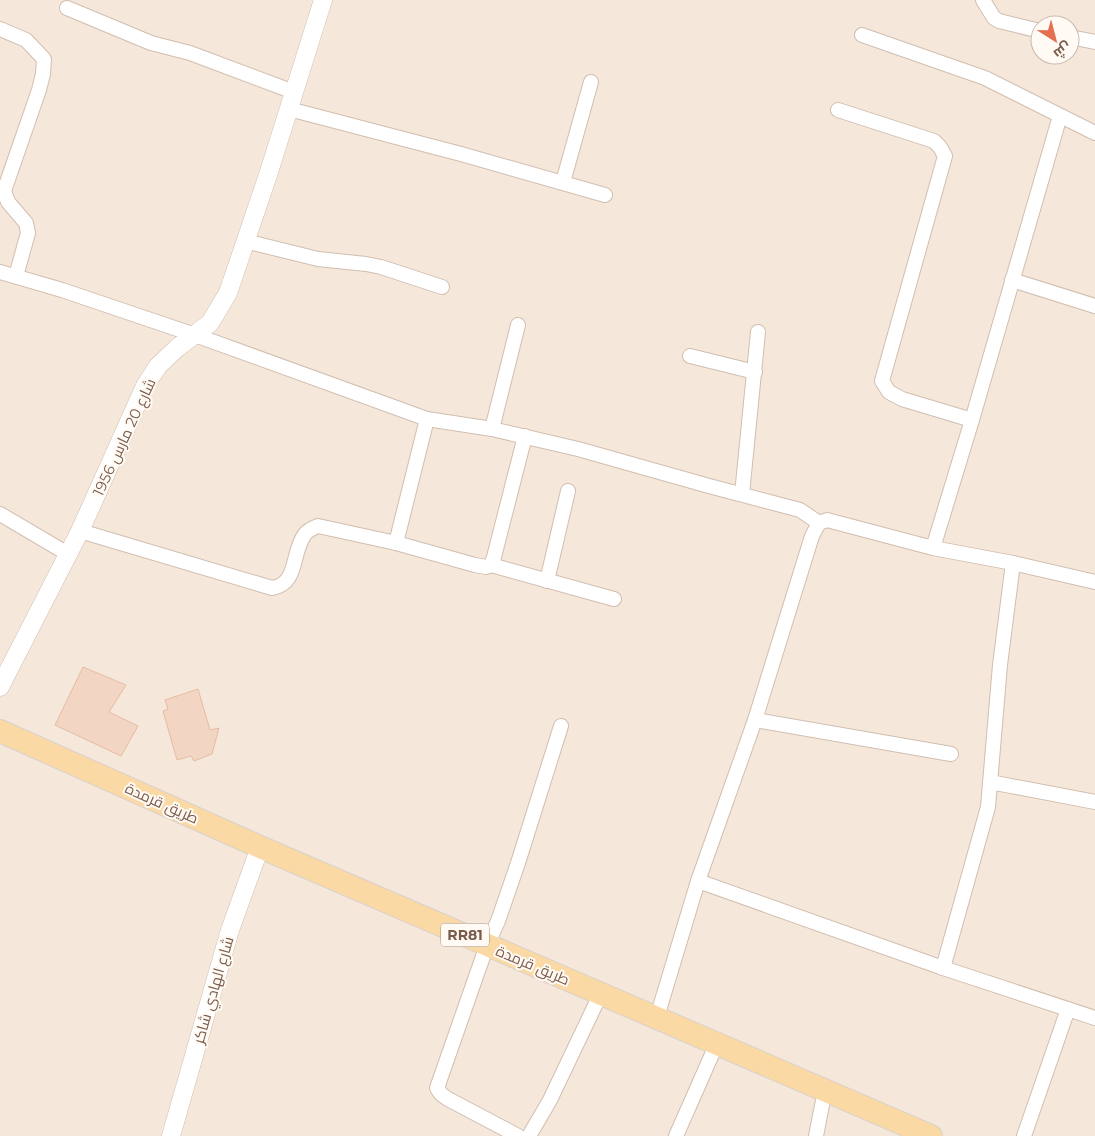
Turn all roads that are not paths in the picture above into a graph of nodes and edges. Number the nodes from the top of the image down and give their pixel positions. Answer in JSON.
{"nodes":[{"id":1,"x":323,"y":0,"type":"edge"},
{"id":2,"x":983,"y":0,"type":"edge"},
{"id":3,"x":67,"y":8,"type":"dead end"},
{"id":4,"x":0,"y":29,"type":"edge"},
{"id":5,"x":1030,"y":29,"type":"edge"},
{"id":6,"x":862,"y":35,"type":"dead end"},
{"id":7,"x":1080,"y":40,"type":"edge"},
{"id":8,"x":1095,"y":42,"type":"edge"},
{"id":9,"x":591,"y":82,"type":"dead end"},
{"id":10,"x":291,"y":100,"type":"junction"},
{"id":11,"x":838,"y":110,"type":"dead end"},
{"id":12,"x":1060,"y":116,"type":"junction"},
{"id":13,"x":1095,"y":133,"type":"edge"},
{"id":14,"x":563,"y":182,"type":"junction"},
{"id":15,"x":605,"y":195,"type":"dead end"},
{"id":16,"x":245,"y":240,"type":"junction"},
{"id":17,"x":0,"y":272,"type":"edge"},
{"id":18,"x":16,"y":276,"type":"junction"},
{"id":19,"x":1012,"y":280,"type":"junction"},
{"id":20,"x":442,"y":287,"type":"dead end"},
{"id":21,"x":1095,"y":306,"type":"edge"},
{"id":22,"x":518,"y":325,"type":"dead end"},
{"id":23,"x":758,"y":332,"type":"dead end"},
{"id":24,"x":195,"y":335,"type":"junction"},
{"id":25,"x":690,"y":356,"type":"dead end"},
{"id":26,"x":755,"y":372,"type":"junction"},
{"id":27,"x":427,"y":419,"type":"junction"},
{"id":28,"x":972,"y":420,"type":"junction"},
{"id":29,"x":492,"y":429,"type":"junction"},
{"id":30,"x":525,"y":436,"type":"junction"},
{"id":31,"x":568,"y":491,"type":"dead end"},
{"id":32,"x":742,"y":494,"type":"junction"},
{"id":33,"x":0,"y":514,"type":"edge"},
{"id":34,"x":819,"y":523,"type":"junction"},
{"id":35,"x":80,"y":531,"type":"junction"},
{"id":36,"x":396,"y":543,"type":"junction"},
{"id":37,"x":933,"y":548,"type":"junction"},
{"id":38,"x":68,"y":554,"type":"junction"},
{"id":39,"x":1013,"y":563,"type":"junction"},
{"id":40,"x":491,"y":565,"type":"junction"},
{"id":41,"x":547,"y":581,"type":"junction"},
{"id":42,"x":1095,"y":582,"type":"edge"},
{"id":43,"x":614,"y":599,"type":"dead end"},
{"id":44,"x":0,"y":687,"type":"edge"},
{"id":45,"x":755,"y":720,"type":"junction"},
{"id":46,"x":561,"y":726,"type":"dead end"},
{"id":47,"x":0,"y":731,"type":"edge"},
{"id":48,"x":951,"y":754,"type":"dead end"},
{"id":49,"x":990,"y":782,"type":"junction"},
{"id":50,"x":1095,"y":802,"type":"edge"},
{"id":51,"x":260,"y":847,"type":"junction"},
{"id":52,"x":698,"y":881,"type":"junction"},
{"id":53,"x":486,"y":945,"type":"junction"},
{"id":54,"x":943,"y":968,"type":"junction"},
{"id":55,"x":601,"y":994,"type":"junction"},
{"id":56,"x":1068,"y":1009,"type":"junction"},
{"id":57,"x":657,"y":1017,"type":"junction"},
{"id":58,"x":1095,"y":1018,"type":"edge"},
{"id":59,"x":717,"y":1043,"type":"junction"},
{"id":60,"x":825,"y":1090,"type":"junction"},
{"id":61,"x":171,"y":1136,"type":"edge"},
{"id":62,"x":518,"y":1136,"type":"edge"},
{"id":63,"x":529,"y":1136,"type":"edge"},
{"id":64,"x":676,"y":1136,"type":"edge"},
{"id":65,"x":816,"y":1136,"type":"edge"},
{"id":66,"x":931,"y":1136,"type":"edge"},
{"id":67,"x":1024,"y":1136,"type":"edge"}],
"edges":[{"from":1,"to":10,"type":"street","name":"شارع 20 مارس 1956"},
{"from":2,"to":5,"type":"street"},
{"from":3,"to":10,"type":"street"},
{"from":4,"to":18,"type":"street"},
{"from":6,"to":12,"type":"street"},
{"from":7,"to":8,"type":"street"},
{"from":9,"to":14,"type":"street"},
{"from":10,"to":14,"type":"street"},
{"from":10,"to":16,"type":"street","name":"شارع 20 مارس 1956"},
{"from":11,"to":28,"type":"street"},
{"from":12,"to":13,"type":"street"},
{"from":12,"to":19,"type":"street"},
{"from":14,"to":15,"type":"street"},
{"from":16,"to":20,"type":"street"},
{"from":16,"to":24,"type":"street","name":"شارع 20 مارس 1956"},
{"from":17,"to":18,"type":"street"},
{"from":18,"to":24,"type":"street"},
{"from":19,"to":21,"type":"street"},
{"from":19,"to":28,"type":"street"},
{"from":22,"to":29,"type":"street"},
{"from":23,"to":26,"type":"street"},
{"from":24,"to":27,"type":"street"},
{"from":24,"to":35,"type":"street","name":"شارع 20 مارس 1956"},
{"from":25,"to":26,"type":"street"},
{"from":26,"to":32,"type":"street"},
{"from":27,"to":29,"type":"street"},
{"from":27,"to":36,"type":"street"},
{"from":28,"to":37,"type":"street"},
{"from":29,"to":30,"type":"street"},
{"from":30,"to":32,"type":"street"},
{"from":30,"to":40,"type":"street"},
{"from":31,"to":41,"type":"street"},
{"from":32,"to":34,"type":"street"},
{"from":33,"to":38,"type":"street"},
{"from":34,"to":37,"type":"street"},
{"from":34,"to":45,"type":"street"},
{"from":35,"to":36,"type":"street"},
{"from":35,"to":38,"type":"street","name":"شارع 20 مارس 1956"},
{"from":36,"to":40,"type":"street"},
{"from":37,"to":39,"type":"street"},
{"from":38,"to":44,"type":"street","name":"شارع 20 مارس 1956"},
{"from":39,"to":42,"type":"street"},
{"from":39,"to":49,"type":"street"},
{"from":40,"to":41,"type":"street"},
{"from":41,"to":43,"type":"street"},
{"from":45,"to":48,"type":"street"},
{"from":45,"to":52,"type":"street"},
{"from":46,"to":53,"type":"street"},
{"from":47,"to":51,"type":"main road","name":"طريق قرمدة","number":"RR81"},
{"from":49,"to":50,"type":"street"},
{"from":49,"to":54,"type":"street"},
{"from":51,"to":53,"type":"main road","name":"طريق قرمدة","number":"RR81"},
{"from":51,"to":61,"type":"street","name":"شارع الهادي شاكر"},
{"from":52,"to":54,"type":"street"},
{"from":52,"to":57,"type":"street"},
{"from":53,"to":55,"type":"main road","name":"طريق قرمدة","number":"RR81"},
{"from":53,"to":62,"type":"street"},
{"from":54,"to":56,"type":"street"},
{"from":55,"to":57,"type":"main road","name":"طريق قرمدة","number":"RR81"},
{"from":55,"to":63,"type":"street"},
{"from":56,"to":58,"type":"street"},
{"from":56,"to":67,"type":"street"},
{"from":57,"to":59,"type":"main road","name":"طريق قرمدة","number":"RR81"},
{"from":59,"to":60,"type":"main road","name":"طريق قرمدة","number":"RR81"},
{"from":59,"to":64,"type":"street"},
{"from":60,"to":65,"type":"street"},
{"from":60,"to":66,"type":"main road","name":"طريق قرمدة","number":"RR81"}]}
